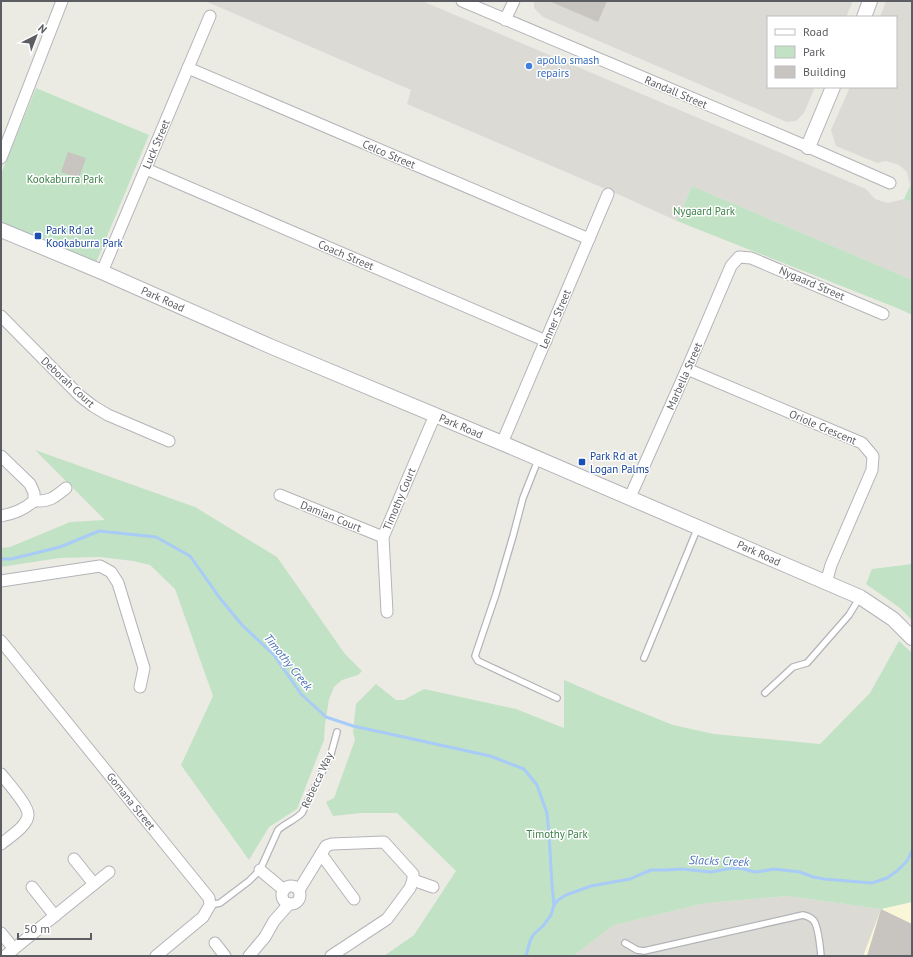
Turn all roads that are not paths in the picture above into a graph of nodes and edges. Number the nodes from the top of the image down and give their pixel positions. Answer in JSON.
{"nodes":[{"id":1,"x":62,"y":1,"type":"edge"},
{"id":2,"x":462,"y":1,"type":"edge"},
{"id":3,"x":514,"y":1,"type":"edge"},
{"id":4,"x":870,"y":1,"type":"edge"},
{"id":5,"x":210,"y":16,"type":"dead end"},
{"id":6,"x":864,"y":16,"type":"edge"},
{"id":7,"x":505,"y":20,"type":"junction"},
{"id":8,"x":188,"y":68,"type":"junction"},
{"id":9,"x":834,"y":88,"type":"edge"},
{"id":10,"x":808,"y":147,"type":"junction"},
{"id":11,"x":1,"y":158,"type":"edge"},
{"id":12,"x":146,"y":169,"type":"junction"},
{"id":13,"x":890,"y":183,"type":"dead end"},
{"id":14,"x":608,"y":194,"type":"dead end"},
{"id":15,"x":1,"y":230,"type":"edge"},
{"id":16,"x":589,"y":239,"type":"junction"},
{"id":17,"x":739,"y":257,"type":"joint"},
{"id":18,"x":102,"y":272,"type":"junction"},
{"id":19,"x":883,"y":314,"type":"dead end"},
{"id":20,"x":1,"y":316,"type":"edge"},
{"id":21,"x":546,"y":341,"type":"junction"},
{"id":22,"x":687,"y":370,"type":"junction"},
{"id":23,"x":435,"y":415,"type":"junction"},
{"id":24,"x":169,"y":441,"type":"dead end"},
{"id":25,"x":502,"y":443,"type":"junction"},
{"id":26,"x":1,"y":456,"type":"edge"},
{"id":27,"x":538,"y":460,"type":"junction"},
{"id":28,"x":66,"y":488,"type":"dead end"},
{"id":29,"x":280,"y":495,"type":"dead end"},
{"id":30,"x":630,"y":498,"type":"junction"},
{"id":31,"x":34,"y":500,"type":"junction"},
{"id":32,"x":1,"y":516,"type":"edge"},
{"id":33,"x":698,"y":527,"type":"junction"},
{"id":34,"x":383,"y":537,"type":"junction"},
{"id":35,"x":1,"y":581,"type":"edge"},
{"id":36,"x":826,"y":583,"type":"junction"},
{"id":37,"x":860,"y":597,"type":"junction"},
{"id":38,"x":387,"y":612,"type":"dead end"},
{"id":39,"x":912,"y":638,"type":"edge"},
{"id":40,"x":1,"y":641,"type":"edge"},
{"id":41,"x":644,"y":658,"type":"dead end"},
{"id":42,"x":140,"y":687,"type":"dead end"},
{"id":43,"x":765,"y":693,"type":"dead end"},
{"id":44,"x":557,"y":698,"type":"dead end"},
{"id":45,"x":336,"y":732,"type":"dead end"},
{"id":46,"x":1,"y":774,"type":"edge"},
{"id":47,"x":1,"y":844,"type":"edge"},
{"id":48,"x":321,"y":854,"type":"junction"},
{"id":49,"x":74,"y":859,"type":"dead end"},
{"id":50,"x":260,"y":870,"type":"junction"},
{"id":51,"x":110,"y":872,"type":"dead end"},
{"id":52,"x":413,"y":880,"type":"junction"},
{"id":53,"x":94,"y":884,"type":"junction"},
{"id":54,"x":32,"y":887,"type":"dead end"},
{"id":55,"x":433,"y":887,"type":"dead end"},
{"id":56,"x":284,"y":890,"type":"junction"},
{"id":57,"x":298,"y":890,"type":"junction"},
{"id":58,"x":354,"y":899,"type":"dead end"},
{"id":59,"x":289,"y":904,"type":"junction"},
{"id":60,"x":210,"y":905,"type":"junction"},
{"id":61,"x":55,"y":916,"type":"junction"},
{"id":62,"x":1,"y":933,"type":"edge"},
{"id":63,"x":215,"y":943,"type":"dead end"},
{"id":64,"x":625,"y":943,"type":"dead end"},
{"id":65,"x":14,"y":949,"type":"junction"},
{"id":66,"x":5,"y":956,"type":"edge"},
{"id":67,"x":156,"y":956,"type":"edge"},
{"id":68,"x":225,"y":956,"type":"edge"},
{"id":69,"x":250,"y":956,"type":"edge"},
{"id":70,"x":331,"y":956,"type":"edge"},
{"id":71,"x":821,"y":956,"type":"edge"}],
"edges":[{"from":1,"to":11,"type":"street"},
{"from":2,"to":7,"type":"street","name":"Randall Street"},
{"from":3,"to":7,"type":"street"},
{"from":4,"to":6,"type":"street"},
{"from":5,"to":8,"type":"street","name":"Luck Street"},
{"from":7,"to":10,"type":"street","name":"Randall Street"},
{"from":8,"to":12,"type":"street","name":"Luck Street"},
{"from":8,"to":16,"type":"street","name":"Celco Street"},
{"from":9,"to":10,"type":"street"},
{"from":10,"to":13,"type":"street","name":"Randall Street"},
{"from":12,"to":18,"type":"street","name":"Luck Street"},
{"from":12,"to":21,"type":"street","name":"Coach Street"},
{"from":14,"to":16,"type":"street","name":"Lenner Street"},
{"from":15,"to":18,"type":"street","name":"Park Road"},
{"from":16,"to":21,"type":"street","name":"Lenner Street"},
{"from":17,"to":19,"type":"street","name":"Nygaard Street"},
{"from":17,"to":22,"type":"street","name":"Marbella Street"},
{"from":18,"to":23,"type":"street","name":"Park Road"},
{"from":20,"to":24,"type":"street","name":"Deborah Court"},
{"from":21,"to":25,"type":"street","name":"Lenner Street"},
{"from":22,"to":30,"type":"street","name":"Marbella Street"},
{"from":22,"to":36,"type":"street","name":"Oriole Crescent"},
{"from":23,"to":25,"type":"street","name":"Park Road"},
{"from":23,"to":34,"type":"street","name":"Timothy Court"},
{"from":25,"to":27,"type":"street","name":"Park Road"},
{"from":26,"to":31,"type":"street"},
{"from":27,"to":30,"type":"street","name":"Park Road"},
{"from":27,"to":44,"type":"lane"},
{"from":28,"to":31,"type":"street"},
{"from":29,"to":34,"type":"street","name":"Damian Court"},
{"from":30,"to":33,"type":"street","name":"Park Road"},
{"from":31,"to":32,"type":"street"},
{"from":33,"to":36,"type":"street","name":"Park Road"},
{"from":33,"to":41,"type":"lane"},
{"from":34,"to":38,"type":"street","name":"Timothy Court"},
{"from":35,"to":42,"type":"street"},
{"from":36,"to":37,"type":"street","name":"Park Road"},
{"from":37,"to":39,"type":"street","name":"Park Road"},
{"from":37,"to":43,"type":"lane"},
{"from":40,"to":60,"type":"street","name":"Gomana Street"},
{"from":45,"to":50,"type":"lane","name":"Rebecca Way"},
{"from":46,"to":47,"type":"street"},
{"from":48,"to":52,"type":"street"},
{"from":48,"to":57,"type":"street"},
{"from":48,"to":58,"type":"street"},
{"from":49,"to":53,"type":"street"},
{"from":50,"to":56,"type":"street"},
{"from":50,"to":60,"type":"lane","name":"Rebecca Way"},
{"from":51,"to":53,"type":"street"},
{"from":52,"to":55,"type":"street"},
{"from":52,"to":70,"type":"street"},
{"from":53,"to":61,"type":"street"},
{"from":54,"to":61,"type":"street"},
{"from":56,"to":57,"type":"street"},
{"from":56,"to":59,"type":"street"},
{"from":57,"to":59,"type":"street"},
{"from":59,"to":69,"type":"street"},
{"from":60,"to":67,"type":"street"},
{"from":61,"to":65,"type":"street"},
{"from":62,"to":65,"type":"street"},
{"from":63,"to":68,"type":"street"},
{"from":64,"to":71,"type":"lane"},
{"from":65,"to":66,"type":"street"}]}
